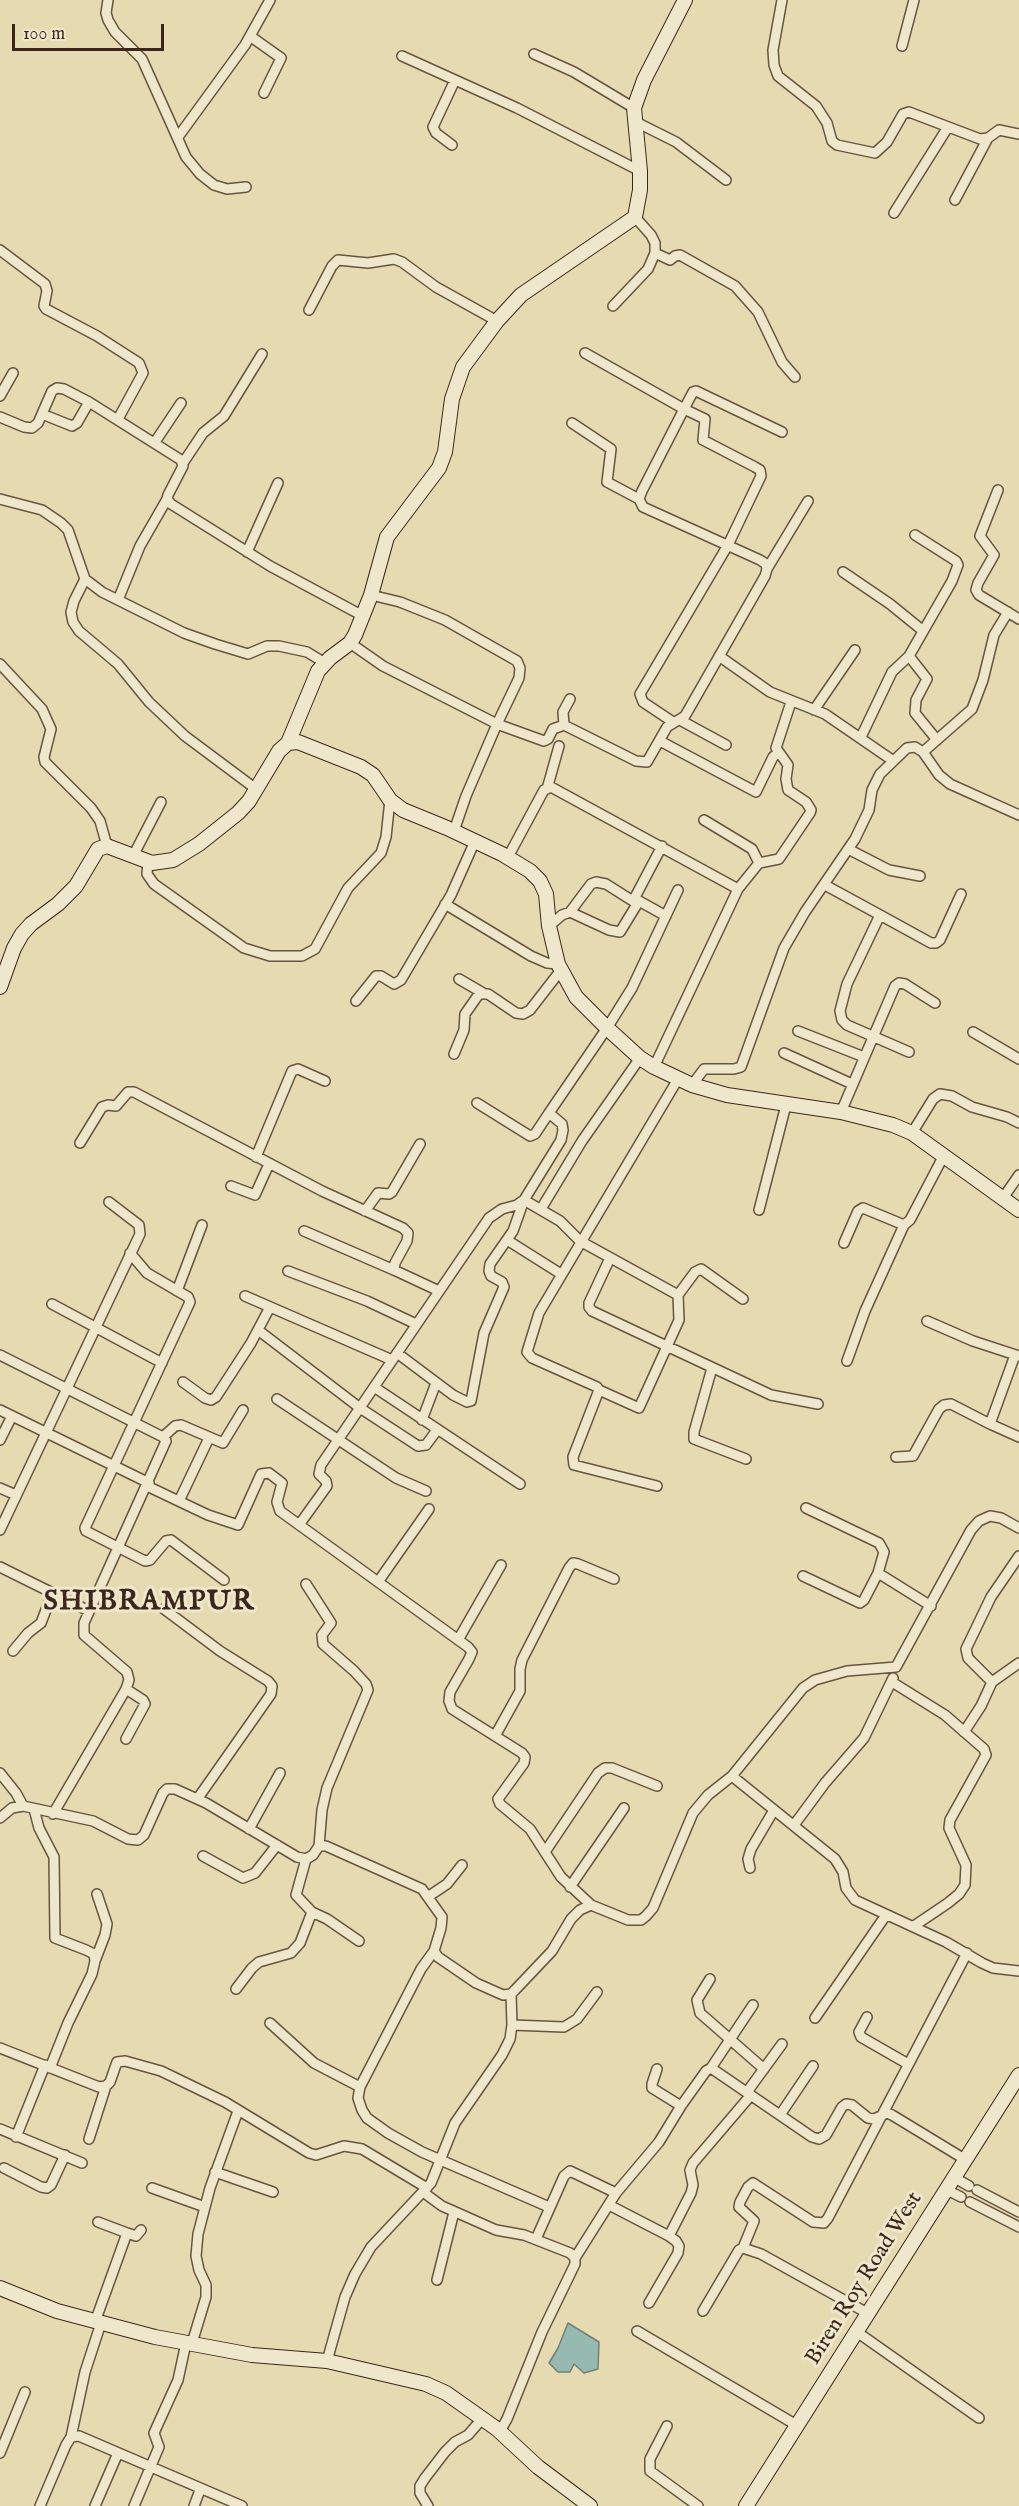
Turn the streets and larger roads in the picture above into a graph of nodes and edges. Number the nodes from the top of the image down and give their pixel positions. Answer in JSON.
{"nodes":[{"id":1,"x":108,"y":0,"type":"edge"},
{"id":2,"x":270,"y":0,"type":"edge"},
{"id":3,"x":685,"y":0,"type":"edge"},
{"id":4,"x":782,"y":0,"type":"edge"},
{"id":5,"x":914,"y":0,"type":"edge"},
{"id":6,"x":250,"y":36,"type":"junction"},
{"id":7,"x":902,"y":46,"type":"dead end"},
{"id":8,"x":534,"y":54,"type":"dead end"},
{"id":9,"x":402,"y":56,"type":"dead end"},
{"id":10,"x":455,"y":80,"type":"junction"},
{"id":11,"x":264,"y":93,"type":"dead end"},
{"id":12,"x":635,"y":115,"type":"junction"},
{"id":13,"x":948,"y":127,"type":"junction"},
{"id":14,"x":1019,"y":134,"type":"edge"},
{"id":15,"x":178,"y":137,"type":"junction"},
{"id":16,"x":988,"y":138,"type":"junction"},
{"id":17,"x":452,"y":145,"type":"dead end"},
{"id":18,"x":640,"y":171,"type":"junction"},
{"id":19,"x":726,"y":180,"type":"dead end"},
{"id":20,"x":246,"y":187,"type":"dead end"},
{"id":21,"x":956,"y":200,"type":"dead end"},
{"id":22,"x":894,"y":213,"type":"dead end"},
{"id":23,"x":635,"y":217,"type":"junction"},
{"id":24,"x":0,"y":250,"type":"edge"},
{"id":25,"x":655,"y":253,"type":"junction"},
{"id":26,"x":613,"y":306,"type":"dead end"},
{"id":27,"x":309,"y":310,"type":"dead end"},
{"id":28,"x":497,"y":321,"type":"junction"},
{"id":29,"x":585,"y":353,"type":"dead end"},
{"id":30,"x":262,"y":354,"type":"dead end"},
{"id":31,"x":13,"y":373,"type":"dead end"},
{"id":32,"x":795,"y":377,"type":"dead end"},
{"id":33,"x":0,"y":396,"type":"edge"},
{"id":34,"x":88,"y":402,"type":"junction"},
{"id":35,"x":181,"y":403,"type":"dead end"},
{"id":36,"x":684,"y":409,"type":"junction"},
{"id":37,"x":42,"y":414,"type":"junction"},
{"id":38,"x":0,"y":417,"type":"edge"},
{"id":39,"x":118,"y":419,"type":"junction"},
{"id":40,"x":572,"y":423,"type":"dead end"},
{"id":41,"x":782,"y":432,"type":"dead end"},
{"id":42,"x":155,"y":442,"type":"junction"},
{"id":43,"x":183,"y":463,"type":"junction"},
{"id":44,"x":278,"y":483,"type":"dead end"},
{"id":45,"x":998,"y":490,"type":"dead end"},
{"id":46,"x":639,"y":499,"type":"junction"},
{"id":47,"x":0,"y":500,"type":"edge"},
{"id":48,"x":167,"y":500,"type":"junction"},
{"id":49,"x":808,"y":501,"type":"dead end"},
{"id":50,"x":915,"y":535,"type":"dead end"},
{"id":51,"x":728,"y":545,"type":"junction"},
{"id":52,"x":247,"y":552,"type":"junction"},
{"id":53,"x":767,"y":569,"type":"junction"},
{"id":54,"x":843,"y":572,"type":"dead end"},
{"id":55,"x":85,"y":579,"type":"junction"},
{"id":56,"x":371,"y":596,"type":"junction"},
{"id":57,"x":118,"y":600,"type":"junction"},
{"id":58,"x":1008,"y":612,"type":"junction"},
{"id":59,"x":363,"y":616,"type":"junction"},
{"id":60,"x":1019,"y":619,"type":"edge"},
{"id":61,"x":922,"y":630,"type":"junction"},
{"id":62,"x":350,"y":643,"type":"junction"},
{"id":63,"x":855,"y":650,"type":"dead end"},
{"id":64,"x":719,"y":656,"type":"junction"},
{"id":65,"x":909,"y":656,"type":"junction"},
{"id":66,"x":325,"y":663,"type":"junction"},
{"id":67,"x":0,"y":664,"type":"edge"},
{"id":68,"x":570,"y":699,"type":"dead end"},
{"id":69,"x":791,"y":702,"type":"junction"},
{"id":70,"x":814,"y":710,"type":"junction"},
{"id":71,"x":677,"y":721,"type":"junction"},
{"id":72,"x":497,"y":724,"type":"junction"},
{"id":73,"x":564,"y":725,"type":"junction"},
{"id":74,"x":861,"y":737,"type":"junction"},
{"id":75,"x":937,"y":740,"type":"junction"},
{"id":76,"x":660,"y":741,"type":"junction"},
{"id":77,"x":288,"y":743,"type":"junction"},
{"id":78,"x":726,"y":745,"type":"dead end"},
{"id":79,"x":559,"y":746,"type":"dead end"},
{"id":80,"x":923,"y":752,"type":"junction"},
{"id":81,"x":778,"y":753,"type":"junction"},
{"id":82,"x":892,"y":760,"type":"junction"},
{"id":83,"x":256,"y":789,"type":"junction"},
{"id":84,"x":547,"y":789,"type":"junction"},
{"id":85,"x":390,"y":800,"type":"junction"},
{"id":86,"x":161,"y":801,"type":"dead end"},
{"id":87,"x":1019,"y":815,"type":"edge"},
{"id":88,"x":704,"y":820,"type":"dead end"},
{"id":89,"x":454,"y":831,"type":"junction"},
{"id":90,"x":475,"y":841,"type":"junction"},
{"id":91,"x":107,"y":846,"type":"junction"},
{"id":92,"x":662,"y":846,"type":"junction"},
{"id":93,"x":850,"y":850,"type":"junction"},
{"id":94,"x":134,"y":856,"type":"junction"},
{"id":95,"x":508,"y":858,"type":"junction"},
{"id":96,"x":148,"y":862,"type":"junction"},
{"id":97,"x":759,"y":863,"type":"junction"},
{"id":98,"x":920,"y":876,"type":"dead end"},
{"id":99,"x":825,"y":885,"type":"junction"},
{"id":100,"x":738,"y":889,"type":"junction"},
{"id":101,"x":678,"y":890,"type":"dead end"},
{"id":102,"x":961,"y":894,"type":"dead end"},
{"id":103,"x":634,"y":902,"type":"junction"},
{"id":104,"x":445,"y":904,"type":"junction"},
{"id":105,"x":570,"y":912,"type":"junction"},
{"id":106,"x":880,"y":915,"type":"junction"},
{"id":107,"x":666,"y":916,"type":"junction"},
{"id":108,"x":549,"y":926,"type":"junction"},
{"id":109,"x":5,"y":955,"type":"edge"},
{"id":110,"x":560,"y":967,"type":"junction"},
{"id":111,"x":459,"y":978,"type":"dead end"},
{"id":112,"x":0,"y":987,"type":"edge"},
{"id":113,"x":483,"y":993,"type":"junction"},
{"id":114,"x":356,"y":1001,"type":"dead end"},
{"id":115,"x":935,"y":1004,"type":"dead end"},
{"id":116,"x":607,"y":1028,"type":"junction"},
{"id":117,"x":798,"y":1030,"type":"dead end"},
{"id":118,"x":973,"y":1032,"type":"dead end"},
{"id":119,"x":873,"y":1035,"type":"junction"},
{"id":120,"x":909,"y":1052,"type":"dead end"},
{"id":121,"x":784,"y":1053,"type":"dead end"},
{"id":122,"x":454,"y":1054,"type":"dead end"},
{"id":123,"x":864,"y":1057,"type":"junction"},
{"id":124,"x":640,"y":1058,"type":"junction"},
{"id":125,"x":1019,"y":1059,"type":"edge"},
{"id":126,"x":654,"y":1067,"type":"junction"},
{"id":127,"x":678,"y":1079,"type":"junction"},
{"id":128,"x":326,"y":1081,"type":"dead end"},
{"id":129,"x":852,"y":1084,"type":"junction"},
{"id":130,"x":692,"y":1085,"type":"junction"},
{"id":131,"x":477,"y":1103,"type":"dead end"},
{"id":132,"x":786,"y":1105,"type":"junction"},
{"id":133,"x":841,"y":1112,"type":"junction"},
{"id":134,"x":549,"y":1113,"type":"junction"},
{"id":135,"x":1019,"y":1124,"type":"edge"},
{"id":136,"x":912,"y":1133,"type":"junction"},
{"id":137,"x":80,"y":1143,"type":"dead end"},
{"id":138,"x":420,"y":1144,"type":"dead end"},
{"id":139,"x":256,"y":1157,"type":"junction"},
{"id":140,"x":943,"y":1157,"type":"junction"},
{"id":141,"x":270,"y":1164,"type":"junction"},
{"id":142,"x":1019,"y":1175,"type":"edge"},
{"id":143,"x":231,"y":1186,"type":"dead end"},
{"id":144,"x":1003,"y":1198,"type":"junction"},
{"id":145,"x":524,"y":1200,"type":"junction"},
{"id":146,"x":109,"y":1202,"type":"dead end"},
{"id":147,"x":541,"y":1209,"type":"junction"},
{"id":148,"x":365,"y":1210,"type":"junction"},
{"id":149,"x":759,"y":1210,"type":"dead end"},
{"id":150,"x":1019,"y":1210,"type":"edge"},
{"id":151,"x":202,"y":1226,"type":"dead end"},
{"id":152,"x":904,"y":1226,"type":"junction"},
{"id":153,"x":304,"y":1231,"type":"dead end"},
{"id":154,"x":507,"y":1240,"type":"junction"},
{"id":155,"x":580,"y":1241,"type":"junction"},
{"id":156,"x":844,"y":1243,"type":"dead end"},
{"id":157,"x":130,"y":1253,"type":"junction"},
{"id":158,"x":610,"y":1258,"type":"junction"},
{"id":159,"x":394,"y":1270,"type":"junction"},
{"id":160,"x":288,"y":1271,"type":"dead end"},
{"id":161,"x":561,"y":1274,"type":"junction"},
{"id":162,"x":177,"y":1291,"type":"junction"},
{"id":163,"x":439,"y":1291,"type":"junction"},
{"id":164,"x":678,"y":1295,"type":"junction"},
{"id":165,"x":245,"y":1296,"type":"dead end"},
{"id":166,"x":743,"y":1299,"type":"dead end"},
{"id":167,"x":52,"y":1304,"type":"dead end"},
{"id":168,"x":270,"y":1307,"type":"junction"},
{"id":169,"x":927,"y":1321,"type":"dead end"},
{"id":170,"x":416,"y":1324,"type":"junction"},
{"id":171,"x":94,"y":1326,"type":"junction"},
{"id":172,"x":258,"y":1330,"type":"junction"},
{"id":173,"x":668,"y":1347,"type":"junction"},
{"id":174,"x":0,"y":1355,"type":"edge"},
{"id":175,"x":1017,"y":1356,"type":"edge"},
{"id":176,"x":394,"y":1357,"type":"junction"},
{"id":177,"x":847,"y":1361,"type":"dead end"},
{"id":178,"x":162,"y":1363,"type":"junction"},
{"id":179,"x":712,"y":1368,"type":"junction"},
{"id":180,"x":183,"y":1382,"type":"dead end"},
{"id":181,"x":436,"y":1383,"type":"junction"},
{"id":182,"x":374,"y":1387,"type":"junction"},
{"id":183,"x":65,"y":1389,"type":"junction"},
{"id":184,"x":599,"y":1390,"type":"junction"},
{"id":185,"x":277,"y":1399,"type":"dead end"},
{"id":186,"x":818,"y":1404,"type":"dead end"},
{"id":187,"x":360,"y":1408,"type":"junction"},
{"id":188,"x":0,"y":1410,"type":"edge"},
{"id":189,"x":243,"y":1410,"type":"dead end"},
{"id":190,"x":12,"y":1416,"type":"junction"},
{"id":191,"x":422,"y":1420,"type":"junction"},
{"id":192,"x":135,"y":1423,"type":"junction"},
{"id":193,"x":990,"y":1424,"type":"junction"},
{"id":194,"x":437,"y":1430,"type":"junction"},
{"id":195,"x":45,"y":1433,"type":"junction"},
{"id":196,"x":163,"y":1437,"type":"junction"},
{"id":197,"x":1019,"y":1437,"type":"edge"},
{"id":198,"x":209,"y":1438,"type":"junction"},
{"id":199,"x":0,"y":1440,"type":"edge"},
{"id":200,"x":338,"y":1441,"type":"junction"},
{"id":201,"x":896,"y":1457,"type":"dead end"},
{"id":202,"x":746,"y":1459,"type":"dead end"},
{"id":203,"x":115,"y":1468,"type":"junction"},
{"id":204,"x":148,"y":1485,"type":"junction"},
{"id":205,"x":520,"y":1485,"type":"dead end"},
{"id":206,"x":657,"y":1486,"type":"dead end"},
{"id":207,"x":0,"y":1488,"type":"edge"},
{"id":208,"x":426,"y":1491,"type":"dead end"},
{"id":209,"x":16,"y":1495,"type":"junction"},
{"id":210,"x":179,"y":1501,"type":"junction"},
{"id":211,"x":806,"y":1508,"type":"dead end"},
{"id":212,"x":429,"y":1509,"type":"dead end"},
{"id":213,"x":299,"y":1525,"type":"junction"},
{"id":214,"x":1019,"y":1528,"type":"edge"},
{"id":215,"x":0,"y":1530,"type":"edge"},
{"id":216,"x":118,"y":1548,"type":"junction"},
{"id":217,"x":1019,"y":1556,"type":"edge"},
{"id":218,"x":501,"y":1565,"type":"dead end"},
{"id":219,"x":0,"y":1567,"type":"edge"},
{"id":220,"x":878,"y":1573,"type":"junction"},
{"id":221,"x":803,"y":1576,"type":"dead end"},
{"id":222,"x":614,"y":1579,"type":"dead end"},
{"id":223,"x":224,"y":1580,"type":"dead end"},
{"id":224,"x":378,"y":1582,"type":"junction"},
{"id":225,"x":306,"y":1584,"type":"dead end"},
{"id":226,"x":52,"y":1594,"type":"junction"},
{"id":227,"x":931,"y":1606,"type":"junction"},
{"id":228,"x":164,"y":1609,"type":"dead end"},
{"id":229,"x":89,"y":1611,"type":"junction"},
{"id":230,"x":458,"y":1640,"type":"junction"},
{"id":231,"x":13,"y":1651,"type":"dead end"},
{"id":232,"x":1019,"y":1663,"type":"edge"},
{"id":233,"x":896,"y":1667,"type":"junction"},
{"id":234,"x":892,"y":1682,"type":"junction"},
{"id":235,"x":992,"y":1682,"type":"junction"},
{"id":236,"x":126,"y":1689,"type":"junction"},
{"id":237,"x":964,"y":1732,"type":"junction"},
{"id":238,"x":495,"y":1736,"type":"junction"},
{"id":239,"x":126,"y":1739,"type":"dead end"},
{"id":240,"x":0,"y":1773,"type":"edge"},
{"id":241,"x":280,"y":1773,"type":"dead end"},
{"id":242,"x":732,"y":1776,"type":"junction"},
{"id":243,"x":657,"y":1786,"type":"dead end"},
{"id":244,"x":198,"y":1798,"type":"junction"},
{"id":245,"x":23,"y":1806,"type":"junction"},
{"id":246,"x":624,"y":1808,"type":"dead end"},
{"id":247,"x":34,"y":1809,"type":"junction"},
{"id":248,"x":774,"y":1810,"type":"junction"},
{"id":249,"x":53,"y":1814,"type":"junction"},
{"id":250,"x":0,"y":1818,"type":"edge"},
{"id":251,"x":794,"y":1825,"type":"junction"},
{"id":252,"x":249,"y":1829,"type":"junction"},
{"id":253,"x":277,"y":1845,"type":"junction"},
{"id":254,"x":319,"y":1846,"type":"junction"},
{"id":255,"x":545,"y":1852,"type":"junction"},
{"id":256,"x":203,"y":1856,"type":"dead end"},
{"id":257,"x":306,"y":1859,"type":"junction"},
{"id":258,"x":462,"y":1865,"type":"dead end"},
{"id":259,"x":750,"y":1868,"type":"dead end"},
{"id":260,"x":570,"y":1887,"type":"junction"},
{"id":261,"x":97,"y":1894,"type":"dead end"},
{"id":262,"x":429,"y":1896,"type":"junction"},
{"id":263,"x":591,"y":1905,"type":"junction"},
{"id":264,"x":312,"y":1912,"type":"junction"},
{"id":265,"x":886,"y":1915,"type":"junction"},
{"id":266,"x":914,"y":1926,"type":"junction"},
{"id":267,"x":359,"y":1941,"type":"dead end"},
{"id":268,"x":434,"y":1951,"type":"junction"},
{"id":269,"x":967,"y":1953,"type":"junction"},
{"id":270,"x":95,"y":1961,"type":"junction"},
{"id":271,"x":1019,"y":1971,"type":"edge"},
{"id":272,"x":710,"y":1979,"type":"dead end"},
{"id":273,"x":236,"y":1989,"type":"dead end"},
{"id":274,"x":597,"y":1992,"type":"dead end"},
{"id":275,"x":511,"y":1994,"type":"junction"},
{"id":276,"x":753,"y":2005,"type":"dead end"},
{"id":277,"x":867,"y":2017,"type":"dead end"},
{"id":278,"x":815,"y":2018,"type":"dead end"},
{"id":279,"x":270,"y":2024,"type":"dead end"},
{"id":280,"x":512,"y":2025,"type":"junction"},
{"id":281,"x":730,"y":2041,"type":"junction"},
{"id":282,"x":782,"y":2044,"type":"dead end"},
{"id":283,"x":0,"y":2048,"type":"edge"},
{"id":284,"x":908,"y":2064,"type":"junction"},
{"id":285,"x":48,"y":2066,"type":"junction"},
{"id":286,"x":813,"y":2066,"type":"dead end"},
{"id":287,"x":711,"y":2068,"type":"junction"},
{"id":288,"x":657,"y":2069,"type":"dead end"},
{"id":289,"x":764,"y":2069,"type":"junction"},
{"id":290,"x":1019,"y":2075,"type":"edge"},
{"id":291,"x":106,"y":2086,"type":"junction"},
{"id":292,"x":360,"y":2087,"type":"junction"},
{"id":293,"x":749,"y":2093,"type":"junction"},
{"id":294,"x":681,"y":2106,"type":"junction"},
{"id":295,"x":238,"y":2111,"type":"junction"},
{"id":296,"x":881,"y":2114,"type":"junction"},
{"id":297,"x":780,"y":2115,"type":"junction"},
{"id":298,"x":0,"y":2129,"type":"edge"},
{"id":299,"x":16,"y":2136,"type":"junction"},
{"id":300,"x":89,"y":2139,"type":"dead end"},
{"id":301,"x":64,"y":2155,"type":"junction"},
{"id":302,"x":440,"y":2160,"type":"junction"},
{"id":303,"x":966,"y":2160,"type":"junction"},
{"id":304,"x":82,"y":2163,"type":"dead end"},
{"id":305,"x":4,"y":2168,"type":"dead end"},
{"id":306,"x":215,"y":2172,"type":"junction"},
{"id":307,"x":951,"y":2184,"type":"junction"},
{"id":308,"x":152,"y":2188,"type":"dead end"},
{"id":309,"x":425,"y":2190,"type":"junction"},
{"id":310,"x":273,"y":2192,"type":"dead end"},
{"id":311,"x":616,"y":2193,"type":"junction"},
{"id":312,"x":609,"y":2205,"type":"junction"},
{"id":313,"x":205,"y":2207,"type":"junction"},
{"id":314,"x":549,"y":2208,"type":"junction"},
{"id":315,"x":454,"y":2212,"type":"junction"},
{"id":316,"x":1019,"y":2212,"type":"edge"},
{"id":317,"x":98,"y":2222,"type":"dead end"},
{"id":318,"x":1019,"y":2226,"type":"edge"},
{"id":319,"x":141,"y":2230,"type":"dead end"},
{"id":320,"x":127,"y":2233,"type":"junction"},
{"id":321,"x":669,"y":2236,"type":"junction"},
{"id":322,"x":536,"y":2239,"type":"junction"},
{"id":323,"x":743,"y":2248,"type":"junction"},
{"id":324,"x":575,"y":2258,"type":"junction"},
{"id":325,"x":437,"y":2280,"type":"dead end"},
{"id":326,"x":0,"y":2288,"type":"edge"},
{"id":327,"x":649,"y":2303,"type":"dead end"},
{"id":328,"x":703,"y":2311,"type":"dead end"},
{"id":329,"x":869,"y":2314,"type":"junction"},
{"id":330,"x":98,"y":2322,"type":"junction"},
{"id":331,"x":637,"y":2331,"type":"dead end"},
{"id":332,"x":857,"y":2332,"type":"junction"},
{"id":333,"x":189,"y":2343,"type":"junction"},
{"id":334,"x":327,"y":2361,"type":"junction"},
{"id":335,"x":25,"y":2392,"type":"dead end"},
{"id":336,"x":979,"y":2418,"type":"dead end"},
{"id":337,"x":482,"y":2419,"type":"junction"},
{"id":338,"x":667,"y":2426,"type":"dead end"},
{"id":339,"x":798,"y":2426,"type":"junction"},
{"id":340,"x":497,"y":2429,"type":"junction"},
{"id":341,"x":71,"y":2437,"type":"junction"},
{"id":342,"x":0,"y":2453,"type":"edge"},
{"id":343,"x":118,"y":2453,"type":"junction"},
{"id":344,"x":150,"y":2467,"type":"junction"},
{"id":345,"x":201,"y":2490,"type":"junction"},
{"id":346,"x":40,"y":2506,"type":"edge"},
{"id":347,"x":95,"y":2506,"type":"edge"},
{"id":348,"x":134,"y":2506,"type":"edge"},
{"id":349,"x":194,"y":2506,"type":"edge"},
{"id":350,"x":242,"y":2506,"type":"edge"},
{"id":351,"x":428,"y":2506,"type":"edge"},
{"id":352,"x":590,"y":2506,"type":"edge"},
{"id":353,"x":698,"y":2506,"type":"edge"},
{"id":354,"x":746,"y":2506,"type":"edge"}],
"edges":[{"from":1,"to":15,"type":"street"},
{"from":2,"to":6,"type":"street"},
{"from":3,"to":12,"type":"street"},
{"from":4,"to":13,"type":"street"},
{"from":5,"to":7,"type":"street"},
{"from":6,"to":11,"type":"street"},
{"from":6,"to":15,"type":"street"},
{"from":8,"to":12,"type":"street"},
{"from":9,"to":10,"type":"street"},
{"from":10,"to":17,"type":"street"},
{"from":10,"to":18,"type":"street"},
{"from":12,"to":18,"type":"street"},
{"from":12,"to":19,"type":"street"},
{"from":13,"to":16,"type":"street"},
{"from":13,"to":22,"type":"street"},
{"from":14,"to":16,"type":"street"},
{"from":15,"to":20,"type":"street"},
{"from":16,"to":21,"type":"street"},
{"from":18,"to":23,"type":"street"},
{"from":23,"to":25,"type":"street"},
{"from":23,"to":28,"type":"street"},
{"from":24,"to":39,"type":"street"},
{"from":25,"to":26,"type":"street"},
{"from":25,"to":32,"type":"street"},
{"from":27,"to":28,"type":"street"},
{"from":28,"to":56,"type":"street"},
{"from":29,"to":36,"type":"street"},
{"from":30,"to":43,"type":"street"},
{"from":31,"to":33,"type":"street"},
{"from":34,"to":37,"type":"street"},
{"from":34,"to":37,"type":"street"},
{"from":34,"to":39,"type":"street"},
{"from":35,"to":42,"type":"street"},
{"from":36,"to":41,"type":"street"},
{"from":36,"to":46,"type":"street"},
{"from":36,"to":51,"type":"street"},
{"from":37,"to":38,"type":"street"},
{"from":39,"to":42,"type":"street"},
{"from":40,"to":46,"type":"street"},
{"from":42,"to":43,"type":"street"},
{"from":43,"to":48,"type":"street"},
{"from":44,"to":52,"type":"street"},
{"from":45,"to":58,"type":"street"},
{"from":46,"to":51,"type":"street"},
{"from":47,"to":55,"type":"street"},
{"from":48,"to":52,"type":"street"},
{"from":48,"to":57,"type":"street"},
{"from":49,"to":53,"type":"street"},
{"from":50,"to":61,"type":"street"},
{"from":51,"to":53,"type":"street"},
{"from":51,"to":71,"type":"street"},
{"from":52,"to":59,"type":"street"},
{"from":53,"to":64,"type":"street"},
{"from":54,"to":61,"type":"street"},
{"from":55,"to":57,"type":"street"},
{"from":55,"to":83,"type":"street"},
{"from":56,"to":59,"type":"street"},
{"from":56,"to":72,"type":"street"},
{"from":57,"to":66,"type":"street"},
{"from":58,"to":60,"type":"street"},
{"from":58,"to":75,"type":"street"},
{"from":59,"to":62,"type":"street"},
{"from":61,"to":65,"type":"street"},
{"from":62,"to":66,"type":"street"},
{"from":62,"to":72,"type":"street"},
{"from":63,"to":70,"type":"street"},
{"from":64,"to":69,"type":"street"},
{"from":64,"to":71,"type":"street"},
{"from":65,"to":74,"type":"street"},
{"from":65,"to":75,"type":"street"},
{"from":66,"to":77,"type":"street"},
{"from":67,"to":91,"type":"street"},
{"from":68,"to":73,"type":"street"},
{"from":69,"to":70,"type":"street"},
{"from":69,"to":81,"type":"street"},
{"from":70,"to":74,"type":"street"},
{"from":71,"to":76,"type":"street"},
{"from":71,"to":78,"type":"street"},
{"from":72,"to":73,"type":"street"},
{"from":72,"to":89,"type":"street"},
{"from":73,"to":76,"type":"street"},
{"from":74,"to":82,"type":"street"},
{"from":75,"to":80,"type":"street"},
{"from":76,"to":81,"type":"street"},
{"from":77,"to":83,"type":"street"},
{"from":77,"to":85,"type":"street"},
{"from":79,"to":84,"type":"street"},
{"from":80,"to":82,"type":"street"},
{"from":80,"to":87,"type":"street"},
{"from":81,"to":97,"type":"street"},
{"from":82,"to":93,"type":"street"},
{"from":83,"to":96,"type":"street"},
{"from":84,"to":92,"type":"street"},
{"from":84,"to":95,"type":"street"},
{"from":85,"to":89,"type":"street"},
{"from":85,"to":96,"type":"street"},
{"from":86,"to":94,"type":"street"},
{"from":88,"to":97,"type":"street"},
{"from":89,"to":90,"type":"street"},
{"from":90,"to":95,"type":"street"},
{"from":90,"to":104,"type":"street"},
{"from":91,"to":94,"type":"street"},
{"from":91,"to":109,"type":"street"},
{"from":92,"to":100,"type":"street"},
{"from":92,"to":103,"type":"street"},
{"from":93,"to":98,"type":"street"},
{"from":93,"to":99,"type":"street"},
{"from":94,"to":96,"type":"street"},
{"from":95,"to":108,"type":"street"},
{"from":97,"to":100,"type":"street"},
{"from":99,"to":106,"type":"street"},
{"from":99,"to":130,"type":"street"},
{"from":100,"to":126,"type":"street"},
{"from":101,"to":107,"type":"street"},
{"from":102,"to":106,"type":"street"},
{"from":103,"to":105,"type":"street"},
{"from":103,"to":105,"type":"street"},
{"from":103,"to":107,"type":"street"},
{"from":104,"to":110,"type":"street"},
{"from":104,"to":114,"type":"street"},
{"from":105,"to":108,"type":"street"},
{"from":106,"to":119,"type":"street"},
{"from":107,"to":116,"type":"street"},
{"from":108,"to":110,"type":"street"},
{"from":109,"to":112,"type":"street"},
{"from":110,"to":113,"type":"street"},
{"from":110,"to":116,"type":"street"},
{"from":111,"to":113,"type":"street"},
{"from":113,"to":122,"type":"street"},
{"from":115,"to":119,"type":"street"},
{"from":116,"to":124,"type":"street"},
{"from":116,"to":134,"type":"street"},
{"from":117,"to":123,"type":"street"},
{"from":118,"to":125,"type":"street"},
{"from":119,"to":120,"type":"street"},
{"from":119,"to":123,"type":"street"},
{"from":121,"to":129,"type":"street"},
{"from":123,"to":129,"type":"street"},
{"from":124,"to":126,"type":"street"},
{"from":124,"to":147,"type":"street"},
{"from":126,"to":127,"type":"street"},
{"from":127,"to":130,"type":"street"},
{"from":127,"to":155,"type":"street"},
{"from":128,"to":139,"type":"street"},
{"from":129,"to":133,"type":"street"},
{"from":130,"to":132,"type":"street"},
{"from":131,"to":134,"type":"street"},
{"from":132,"to":133,"type":"street"},
{"from":132,"to":149,"type":"street"},
{"from":133,"to":136,"type":"street"},
{"from":134,"to":145,"type":"street"},
{"from":135,"to":136,"type":"street"},
{"from":136,"to":140,"type":"street"},
{"from":137,"to":139,"type":"street"},
{"from":138,"to":148,"type":"street"},
{"from":139,"to":141,"type":"street"},
{"from":140,"to":144,"type":"street"},
{"from":140,"to":152,"type":"street"},
{"from":141,"to":143,"type":"street"},
{"from":141,"to":148,"type":"street"},
{"from":142,"to":144,"type":"street"},
{"from":144,"to":150,"type":"street"},
{"from":145,"to":147,"type":"street"},
{"from":145,"to":154,"type":"street"},
{"from":145,"to":163,"type":"street"},
{"from":146,"to":157,"type":"street"},
{"from":147,"to":155,"type":"street"},
{"from":148,"to":159,"type":"street"},
{"from":151,"to":162,"type":"street"},
{"from":152,"to":156,"type":"street"},
{"from":152,"to":177,"type":"street"},
{"from":153,"to":159,"type":"street"},
{"from":154,"to":161,"type":"street"},
{"from":154,"to":181,"type":"street"},
{"from":155,"to":158,"type":"street"},
{"from":155,"to":161,"type":"street"},
{"from":157,"to":162,"type":"street"},
{"from":157,"to":171,"type":"street"},
{"from":158,"to":164,"type":"street"},
{"from":158,"to":173,"type":"street"},
{"from":159,"to":163,"type":"street"},
{"from":160,"to":170,"type":"street"},
{"from":161,"to":184,"type":"street"},
{"from":162,"to":178,"type":"street"},
{"from":163,"to":170,"type":"street"},
{"from":164,"to":166,"type":"street"},
{"from":164,"to":173,"type":"street"},
{"from":165,"to":168,"type":"street"},
{"from":167,"to":171,"type":"street"},
{"from":168,"to":172,"type":"street"},
{"from":168,"to":176,"type":"street"},
{"from":169,"to":175,"type":"street"},
{"from":170,"to":176,"type":"street"},
{"from":171,"to":178,"type":"street"},
{"from":171,"to":183,"type":"street"},
{"from":172,"to":180,"type":"street"},
{"from":172,"to":187,"type":"street"},
{"from":173,"to":179,"type":"street"},
{"from":173,"to":184,"type":"street"},
{"from":174,"to":183,"type":"street"},
{"from":175,"to":193,"type":"street"},
{"from":176,"to":181,"type":"street"},
{"from":176,"to":182,"type":"street"},
{"from":178,"to":192,"type":"street"},
{"from":179,"to":186,"type":"street"},
{"from":179,"to":202,"type":"street"},
{"from":181,"to":191,"type":"street"},
{"from":182,"to":187,"type":"street"},
{"from":182,"to":191,"type":"street"},
{"from":183,"to":192,"type":"street"},
{"from":183,"to":195,"type":"street"},
{"from":184,"to":206,"type":"street"},
{"from":185,"to":200,"type":"street"},
{"from":187,"to":194,"type":"street"},
{"from":187,"to":200,"type":"street"},
{"from":188,"to":190,"type":"street"},
{"from":189,"to":198,"type":"street"},
{"from":190,"to":195,"type":"street"},
{"from":190,"to":199,"type":"street"},
{"from":191,"to":194,"type":"street"},
{"from":192,"to":196,"type":"street"},
{"from":192,"to":203,"type":"street"},
{"from":193,"to":197,"type":"street"},
{"from":193,"to":201,"type":"street"},
{"from":194,"to":205,"type":"street"},
{"from":195,"to":203,"type":"street"},
{"from":195,"to":209,"type":"street"},
{"from":196,"to":198,"type":"street"},
{"from":196,"to":204,"type":"street"},
{"from":198,"to":210,"type":"street"},
{"from":200,"to":208,"type":"street"},
{"from":200,"to":213,"type":"street"},
{"from":203,"to":204,"type":"street"},
{"from":203,"to":216,"type":"street"},
{"from":204,"to":210,"type":"street"},
{"from":204,"to":216,"type":"street"},
{"from":207,"to":209,"type":"street"},
{"from":209,"to":215,"type":"street"},
{"from":210,"to":213,"type":"street"},
{"from":211,"to":220,"type":"street"},
{"from":212,"to":224,"type":"street"},
{"from":213,"to":224,"type":"street"},
{"from":214,"to":227,"type":"street"},
{"from":216,"to":223,"type":"street"},
{"from":216,"to":229,"type":"street"},
{"from":217,"to":235,"type":"street"},
{"from":218,"to":230,"type":"street"},
{"from":219,"to":226,"type":"street"},
{"from":220,"to":221,"type":"street"},
{"from":220,"to":227,"type":"street"},
{"from":222,"to":238,"type":"street"},
{"from":224,"to":230,"type":"street"},
{"from":225,"to":254,"type":"street"},
{"from":226,"to":229,"type":"street"},
{"from":226,"to":231,"type":"street"},
{"from":227,"to":233,"type":"street"},
{"from":228,"to":244,"type":"street"},
{"from":229,"to":236,"type":"street"},
{"from":230,"to":238,"type":"street"},
{"from":232,"to":235,"type":"street"},
{"from":233,"to":234,"type":"street"},
{"from":233,"to":242,"type":"street"},
{"from":234,"to":237,"type":"street"},
{"from":234,"to":251,"type":"street"},
{"from":235,"to":237,"type":"street"},
{"from":236,"to":239,"type":"street"},
{"from":236,"to":249,"type":"street"},
{"from":237,"to":266,"type":"street"},
{"from":238,"to":255,"type":"street"},
{"from":240,"to":245,"type":"street"},
{"from":241,"to":252,"type":"street"},
{"from":242,"to":248,"type":"street"},
{"from":242,"to":263,"type":"street"},
{"from":243,"to":255,"type":"street"},
{"from":244,"to":249,"type":"street"},
{"from":244,"to":252,"type":"street"},
{"from":245,"to":247,"type":"street"},
{"from":245,"to":250,"type":"street"},
{"from":246,"to":260,"type":"street"},
{"from":247,"to":249,"type":"street"},
{"from":247,"to":270,"type":"street"},
{"from":248,"to":251,"type":"street"},
{"from":248,"to":259,"type":"street"},
{"from":251,"to":265,"type":"street"},
{"from":252,"to":253,"type":"street"},
{"from":253,"to":256,"type":"street"},
{"from":253,"to":257,"type":"street"},
{"from":254,"to":257,"type":"street"},
{"from":254,"to":262,"type":"street"},
{"from":255,"to":260,"type":"street"},
{"from":257,"to":264,"type":"street"},
{"from":258,"to":262,"type":"street"},
{"from":260,"to":263,"type":"street"},
{"from":261,"to":270,"type":"street"},
{"from":262,"to":268,"type":"street"},
{"from":263,"to":275,"type":"street"},
{"from":264,"to":267,"type":"street"},
{"from":264,"to":273,"type":"street"},
{"from":265,"to":266,"type":"street"},
{"from":265,"to":278,"type":"street"},
{"from":266,"to":269,"type":"street"},
{"from":268,"to":275,"type":"street"},
{"from":268,"to":292,"type":"street"},
{"from":269,"to":271,"type":"street"},
{"from":269,"to":284,"type":"street"},
{"from":270,"to":285,"type":"street"},
{"from":272,"to":281,"type":"street"},
{"from":274,"to":280,"type":"street"},
{"from":275,"to":280,"type":"street"},
{"from":276,"to":281,"type":"street"},
{"from":277,"to":284,"type":"street"},
{"from":279,"to":292,"type":"street"},
{"from":280,"to":302,"type":"street"},
{"from":281,"to":287,"type":"street"},
{"from":281,"to":289,"type":"street"},
{"from":282,"to":289,"type":"street"},
{"from":283,"to":285,"type":"street"},
{"from":284,"to":296,"type":"street"},
{"from":285,"to":291,"type":"street"},
{"from":285,"to":299,"type":"street"},
{"from":286,"to":297,"type":"street"},
{"from":287,"to":293,"type":"street"},
{"from":287,"to":294,"type":"street"},
{"from":288,"to":294,"type":"street"},
{"from":289,"to":293,"type":"street"},
{"from":290,"to":303,"type":"street","name":"Biren Roy Road West"},
{"from":291,"to":295,"type":"street"},
{"from":291,"to":300,"type":"street"},
{"from":292,"to":302,"type":"street"},
{"from":293,"to":297,"type":"street"},
{"from":293,"to":321,"type":"street"},
{"from":294,"to":311,"type":"street"},
{"from":295,"to":306,"type":"street"},
{"from":295,"to":309,"type":"street"},
{"from":296,"to":297,"type":"street"},
{"from":296,"to":303,"type":"street"},
{"from":296,"to":323,"type":"street"},
{"from":298,"to":299,"type":"street"},
{"from":299,"to":301,"type":"street"},
{"from":301,"to":304,"type":"street"},
{"from":301,"to":305,"type":"street"},
{"from":302,"to":309,"type":"street"},
{"from":302,"to":314,"type":"street"},
{"from":303,"to":307,"type":"street","name":"Biren Roy Road West"},
{"from":306,"to":310,"type":"street"},
{"from":306,"to":313,"type":"street"},
{"from":307,"to":316,"type":"street"},
{"from":307,"to":318,"type":"street"},
{"from":307,"to":329,"type":"street","name":"Biren Roy Road West"},
{"from":308,"to":313,"type":"street"},
{"from":309,"to":315,"type":"street"},
{"from":309,"to":334,"type":"street"},
{"from":311,"to":312,"type":"street"},
{"from":311,"to":314,"type":"street"},
{"from":312,"to":321,"type":"street"},
{"from":312,"to":324,"type":"street"},
{"from":313,"to":333,"type":"street"},
{"from":314,"to":322,"type":"street"},
{"from":315,"to":322,"type":"street"},
{"from":315,"to":325,"type":"street"},
{"from":317,"to":320,"type":"street"},
{"from":319,"to":320,"type":"street"},
{"from":320,"to":330,"type":"street"},
{"from":321,"to":327,"type":"street"},
{"from":322,"to":324,"type":"street"},
{"from":323,"to":328,"type":"street"},
{"from":323,"to":329,"type":"street"},
{"from":324,"to":340,"type":"street"},
{"from":326,"to":330,"type":"street"},
{"from":329,"to":332,"type":"street","name":"Biren Roy Road West"},
{"from":330,"to":333,"type":"street"},
{"from":330,"to":341,"type":"street"},
{"from":331,"to":339,"type":"street"},
{"from":332,"to":336,"type":"street"},
{"from":332,"to":339,"type":"street","name":"Biren Roy Road West"},
{"from":333,"to":334,"type":"street"},
{"from":333,"to":344,"type":"street"},
{"from":334,"to":337,"type":"street"},
{"from":335,"to":342,"type":"street"},
{"from":337,"to":340,"type":"street"},
{"from":337,"to":351,"type":"street"},
{"from":338,"to":353,"type":"street"},
{"from":339,"to":354,"type":"street","name":"Biren Roy Road West"},
{"from":340,"to":352,"type":"street"},
{"from":341,"to":343,"type":"street"},
{"from":341,"to":346,"type":"street"},
{"from":343,"to":344,"type":"street"},
{"from":343,"to":347,"type":"street"},
{"from":344,"to":345,"type":"street"},
{"from":344,"to":348,"type":"street"},
{"from":345,"to":349,"type":"street"},
{"from":345,"to":350,"type":"street"}]}
